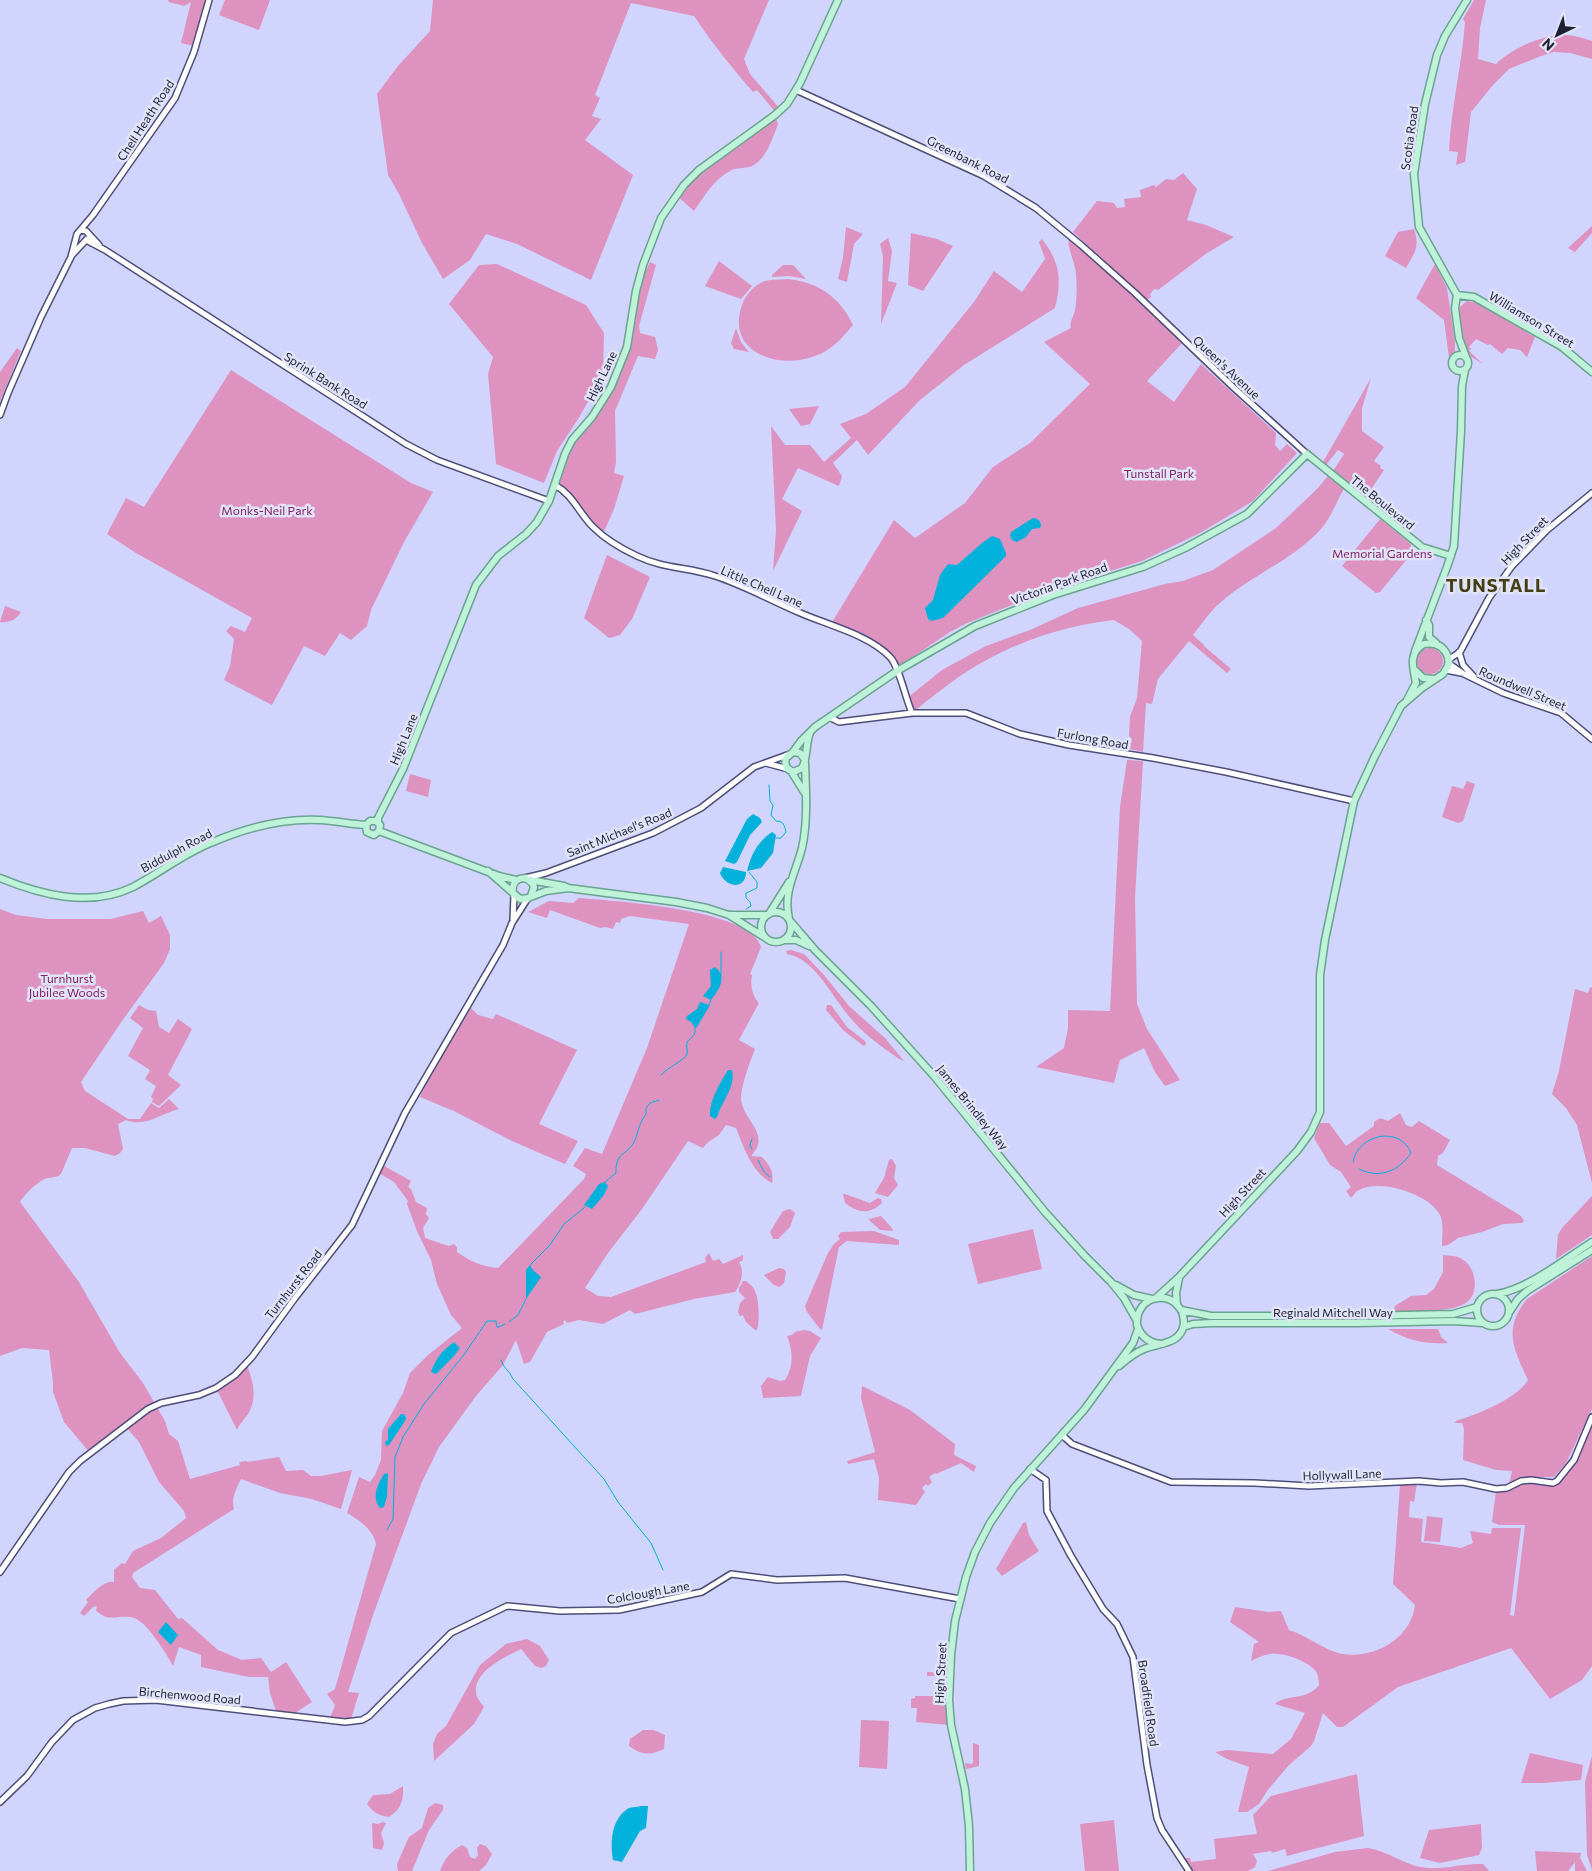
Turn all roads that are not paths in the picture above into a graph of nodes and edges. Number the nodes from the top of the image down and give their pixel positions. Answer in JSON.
{"nodes":[{"id":1,"x":209,"y":0,"type":"edge"},
{"id":2,"x":838,"y":0,"type":"edge"},
{"id":3,"x":1467,"y":0,"type":"edge"},
{"id":4,"x":796,"y":90,"type":"junction"},
{"id":5,"x":93,"y":215,"type":"junction"},
{"id":6,"x":81,"y":230,"type":"junction"},
{"id":7,"x":78,"y":237,"type":"junction"},
{"id":8,"x":87,"y":237,"type":"junction"},
{"id":9,"x":71,"y":257,"type":"junction"},
{"id":10,"x":1134,"y":293,"type":"joint"},
{"id":11,"x":1457,"y":295,"type":"junction"},
{"id":12,"x":1459,"y":338,"type":"junction"},
{"id":13,"x":1455,"y":356,"type":"junction"},
{"id":14,"x":1466,"y":357,"type":"junction"},
{"id":15,"x":1454,"y":369,"type":"junction"},
{"id":16,"x":1465,"y":370,"type":"junction"},
{"id":17,"x":1592,"y":372,"type":"edge"},
{"id":18,"x":1462,"y":386,"type":"junction"},
{"id":19,"x":0,"y":415,"type":"edge"},
{"id":20,"x":1308,"y":454,"type":"junction"},
{"id":21,"x":555,"y":486,"type":"junction"},
{"id":22,"x":1590,"y":495,"type":"edge"},
{"id":23,"x":549,"y":501,"type":"junction"},
{"id":24,"x":1451,"y":556,"type":"junction"},
{"id":25,"x":1426,"y":620,"type":"junction"},
{"id":26,"x":1436,"y":644,"type":"junction"},
{"id":27,"x":1414,"y":652,"type":"junction"},
{"id":28,"x":1459,"y":652,"type":"junction"},
{"id":29,"x":1448,"y":662,"type":"junction"},
{"id":30,"x":1413,"y":667,"type":"junction"},
{"id":31,"x":1446,"y":670,"type":"junction"},
{"id":32,"x":897,"y":672,"type":"junction"},
{"id":33,"x":1461,"y":672,"type":"junction"},
{"id":34,"x":1438,"y":678,"type":"junction"},
{"id":35,"x":1476,"y":680,"type":"junction"},
{"id":36,"x":1407,"y":700,"type":"junction"},
{"id":37,"x":912,"y":713,"type":"junction"},
{"id":38,"x":830,"y":718,"type":"junction"},
{"id":39,"x":811,"y":730,"type":"junction"},
{"id":40,"x":1592,"y":739,"type":"edge"},
{"id":41,"x":792,"y":753,"type":"junction"},
{"id":42,"x":805,"y":762,"type":"junction"},
{"id":43,"x":766,"y":763,"type":"junction"},
{"id":44,"x":790,"y":770,"type":"junction"},
{"id":45,"x":806,"y":795,"type":"junction"},
{"id":46,"x":1354,"y":801,"type":"junction"},
{"id":47,"x":384,"y":806,"type":"junction"},
{"id":48,"x":378,"y":822,"type":"junction"},
{"id":49,"x":368,"y":823,"type":"junction"},
{"id":50,"x":379,"y":831,"type":"junction"},
{"id":51,"x":488,"y":871,"type":"junction"},
{"id":52,"x":792,"y":877,"type":"junction"},
{"id":53,"x":0,"y":878,"type":"edge"},
{"id":54,"x":527,"y":879,"type":"junction"},
{"id":55,"x":516,"y":880,"type":"junction"},
{"id":56,"x":568,"y":888,"type":"junction"},
{"id":57,"x":514,"y":894,"type":"junction"},
{"id":58,"x":529,"y":897,"type":"junction"},
{"id":59,"x":768,"y":914,"type":"junction"},
{"id":60,"x":729,"y":915,"type":"junction"},
{"id":61,"x":790,"y":921,"type":"junction"},
{"id":62,"x":512,"y":923,"type":"junction"},
{"id":63,"x":764,"y":937,"type":"junction"},
{"id":64,"x":785,"y":940,"type":"junction"},
{"id":65,"x":815,"y":950,"type":"junction"},
{"id":66,"x":1592,"y":1242,"type":"edge"},
{"id":67,"x":1592,"y":1250,"type":"edge"},
{"id":68,"x":1179,"y":1277,"type":"junction"},
{"id":69,"x":1111,"y":1282,"type":"junction"},
{"id":70,"x":1497,"y":1294,"type":"junction"},
{"id":71,"x":1154,"y":1298,"type":"junction"},
{"id":72,"x":1179,"y":1307,"type":"junction"},
{"id":73,"x":1477,"y":1307,"type":"junction"},
{"id":74,"x":1510,"y":1311,"type":"junction"},
{"id":75,"x":1137,"y":1321,"type":"junction"},
{"id":76,"x":1483,"y":1323,"type":"junction"},
{"id":77,"x":1183,"y":1327,"type":"junction"},
{"id":78,"x":1138,"y":1329,"type":"junction"},
{"id":79,"x":1161,"y":1344,"type":"junction"},
{"id":80,"x":1114,"y":1370,"type":"junction"},
{"id":81,"x":1592,"y":1417,"type":"edge"},
{"id":82,"x":1062,"y":1435,"type":"junction"},
{"id":83,"x":1030,"y":1470,"type":"junction"},
{"id":84,"x":0,"y":1572,"type":"edge"},
{"id":85,"x":960,"y":1599,"type":"junction"},
{"id":86,"x":345,"y":1722,"type":"joint"},
{"id":87,"x":0,"y":1802,"type":"edge"},
{"id":88,"x":970,"y":1871,"type":"edge"},
{"id":89,"x":1189,"y":1871,"type":"edge"}],
"edges":[{"from":1,"to":5,"type":"street","name":"Chell Heath Road"},
{"from":2,"to":4,"type":"main road","name":"High Lane"},
{"from":3,"to":11,"type":"main road","name":"Scotia Road"},
{"from":4,"to":10,"type":"street","name":"Greenbank Road"},
{"from":4,"to":21,"type":"main road","name":"High Lane"},
{"from":5,"to":6,"type":"street","name":"Chell Heath Road"},
{"from":5,"to":8,"type":"street","name":"Chell Heath Road"},
{"from":6,"to":7,"type":"street","name":"Chell Heath Road"},
{"from":6,"to":8,"type":"street"},
{"from":7,"to":8,"type":"street"},
{"from":7,"to":9,"type":"street","name":"Chell Heath Road"},
{"from":8,"to":9,"type":"street","name":"Chell Heath Road"},
{"from":8,"to":23,"type":"street","name":"Sprink Bank Road"},
{"from":9,"to":19,"type":"street","name":"Chell Heath Road"},
{"from":10,"to":20,"type":"street","name":"Queen's Avenue"},
{"from":11,"to":12,"type":"main road"},
{"from":11,"to":17,"type":"main road","name":"Williamson Street"},
{"from":12,"to":13,"type":"main road"},
{"from":12,"to":14,"type":"main road"},
{"from":13,"to":14,"type":"main road"},
{"from":13,"to":15,"type":"main road"},
{"from":14,"to":16,"type":"main road"},
{"from":15,"to":16,"type":"main road"},
{"from":15,"to":18,"type":"main road"},
{"from":16,"to":18,"type":"main road"},
{"from":18,"to":24,"type":"main road"},
{"from":20,"to":24,"type":"main road","name":"The Boulevard"},
{"from":20,"to":32,"type":"main road","name":"Victoria Park Road"},
{"from":21,"to":23,"type":"main road","name":"High Lane"},
{"from":21,"to":32,"type":"street","name":"Little Chell Lane"},
{"from":22,"to":28,"type":"street","name":"High Street"},
{"from":23,"to":47,"type":"main road","name":"High Lane"},
{"from":24,"to":25,"type":"main road"},
{"from":25,"to":26,"type":"main road"},
{"from":25,"to":27,"type":"main road"},
{"from":26,"to":27,"type":"main road"},
{"from":26,"to":29,"type":"main road"},
{"from":27,"to":30,"type":"main road"},
{"from":28,"to":29,"type":"street","name":"High Street"},
{"from":28,"to":35,"type":"street"},
{"from":29,"to":31,"type":"main road"},
{"from":29,"to":33,"type":"street"},
{"from":30,"to":34,"type":"main road"},
{"from":30,"to":36,"type":"main road"},
{"from":31,"to":33,"type":"street"},
{"from":31,"to":34,"type":"main road"},
{"from":32,"to":37,"type":"street","name":"Little Chell Lane"},
{"from":32,"to":38,"type":"main road","name":"Victoria Park Road"},
{"from":33,"to":35,"type":"street","name":"Roundwell Street"},
{"from":34,"to":36,"type":"main road"},
{"from":35,"to":40,"type":"street","name":"Roundwell Street"},
{"from":36,"to":46,"type":"main road"},
{"from":37,"to":38,"type":"street","name":"Furlong Road"},
{"from":37,"to":46,"type":"street","name":"Furlong Road"},
{"from":38,"to":39,"type":"main road","name":"Victoria Park Road"},
{"from":39,"to":41,"type":"main road","name":"Victoria Park Road"},
{"from":39,"to":42,"type":"main road"},
{"from":41,"to":42,"type":"main road"},
{"from":41,"to":43,"type":"street","name":"Saint Michael's Road"},
{"from":41,"to":44,"type":"main road"},
{"from":42,"to":44,"type":"main road"},
{"from":42,"to":45,"type":"main road"},
{"from":43,"to":44,"type":"street"},
{"from":43,"to":54,"type":"street","name":"Saint Michael's Road"},
{"from":44,"to":45,"type":"main road"},
{"from":45,"to":52,"type":"main road"},
{"from":46,"to":68,"type":"main road","name":"High Street"},
{"from":47,"to":48,"type":"main road","name":"High Lane"},
{"from":47,"to":49,"type":"main road","name":"High Lane"},
{"from":48,"to":49,"type":"main road"},
{"from":48,"to":50,"type":"main road"},
{"from":49,"to":50,"type":"main road"},
{"from":49,"to":53,"type":"main road","name":"Biddulph Road"},
{"from":50,"to":51,"type":"main road"},
{"from":51,"to":55,"type":"main road"},
{"from":51,"to":57,"type":"main road"},
{"from":52,"to":59,"type":"main road"},
{"from":52,"to":61,"type":"main road"},
{"from":54,"to":55,"type":"main road"},
{"from":54,"to":56,"type":"main road"},
{"from":54,"to":58,"type":"main road"},
{"from":55,"to":57,"type":"main road"},
{"from":56,"to":58,"type":"main road"},
{"from":56,"to":60,"type":"main road"},
{"from":57,"to":58,"type":"main road"},
{"from":57,"to":62,"type":"street","name":"Turnhurst Road"},
{"from":58,"to":62,"type":"street","name":"Turnhurst Road"},
{"from":59,"to":60,"type":"main road"},
{"from":59,"to":61,"type":"main road"},
{"from":59,"to":63,"type":"main road"},
{"from":60,"to":63,"type":"main road"},
{"from":61,"to":64,"type":"main road"},
{"from":61,"to":65,"type":"main road","name":"James Brindley Way"},
{"from":62,"to":84,"type":"street","name":"Turnhurst Road"},
{"from":63,"to":64,"type":"main road"},
{"from":64,"to":65,"type":"main road","name":"James Brindley Way"},
{"from":65,"to":69,"type":"main road","name":"James Brindley Way"},
{"from":66,"to":70,"type":"main road"},
{"from":67,"to":74,"type":"main road"},
{"from":68,"to":71,"type":"main road","name":"High Street"},
{"from":68,"to":72,"type":"main road"},
{"from":69,"to":71,"type":"main road","name":"James Brindley Way"},
{"from":69,"to":75,"type":"main road","name":"James Brindley Way"},
{"from":70,"to":73,"type":"main road"},
{"from":70,"to":74,"type":"main road"},
{"from":71,"to":72,"type":"main road"},
{"from":71,"to":75,"type":"main road"},
{"from":72,"to":73,"type":"main road","name":"Reginald Mitchell Way"},
{"from":72,"to":77,"type":"main road"},
{"from":73,"to":76,"type":"main road"},
{"from":74,"to":76,"type":"main road"},
{"from":75,"to":78,"type":"main road"},
{"from":76,"to":77,"type":"main road","name":"Reginald Mitchell Way"},
{"from":77,"to":79,"type":"main road"},
{"from":78,"to":79,"type":"main road"},
{"from":78,"to":80,"type":"main road"},
{"from":79,"to":80,"type":"main road"},
{"from":80,"to":82,"type":"main road","name":"High Street"},
{"from":81,"to":82,"type":"street","name":"Hollywall Lane"},
{"from":82,"to":83,"type":"main road","name":"High Street"},
{"from":83,"to":85,"type":"main road","name":"High Street"},
{"from":83,"to":89,"type":"street","name":"Broadfield Road"},
{"from":85,"to":86,"type":"street","name":"Colclough Lane"},
{"from":85,"to":88,"type":"main road","name":"High Street"},
{"from":86,"to":87,"type":"street","name":"Birchenwood Road"}]}
